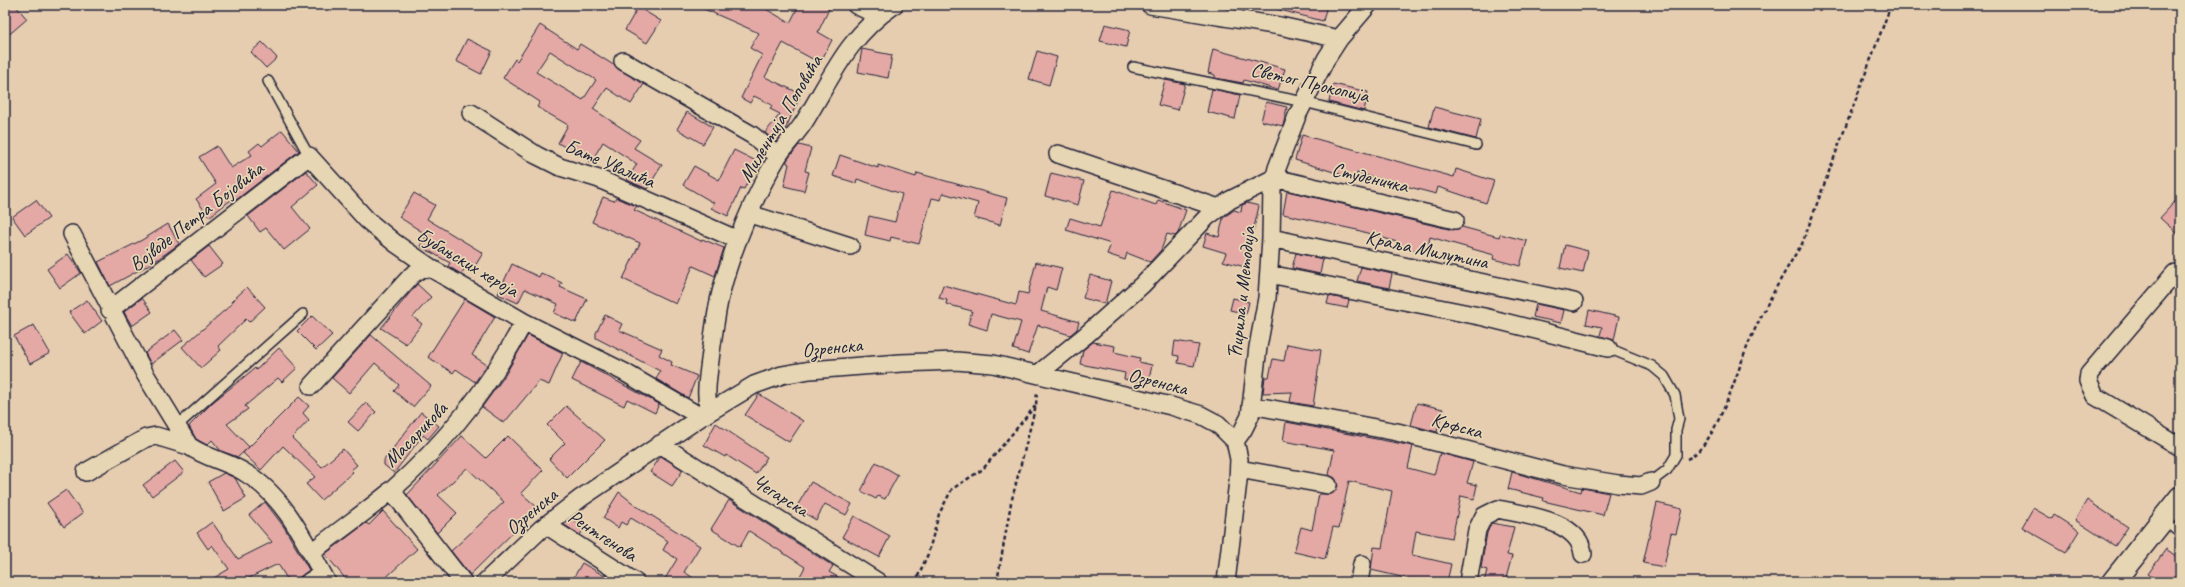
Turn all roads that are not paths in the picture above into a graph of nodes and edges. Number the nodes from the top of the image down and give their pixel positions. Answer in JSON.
{"nodes":[{"id":1,"x":856,"y":5,"type":"edge"},
{"id":2,"x":894,"y":5,"type":"edge"},
{"id":3,"x":1150,"y":5,"type":"edge"},
{"id":4,"x":1368,"y":5,"type":"edge"},
{"id":5,"x":879,"y":16,"type":"junction"},
{"id":6,"x":1339,"y":39,"type":"junction"},
{"id":7,"x":623,"y":61,"type":"dead end"},
{"id":8,"x":1133,"y":67,"type":"dead end"},
{"id":9,"x":268,"y":81,"type":"dead end"},
{"id":10,"x":1304,"y":102,"type":"junction"},
{"id":11,"x":471,"y":113,"type":"dead end"},
{"id":12,"x":1476,"y":145,"type":"dead end"},
{"id":13,"x":1058,"y":154,"type":"dead end"},
{"id":14,"x":309,"y":156,"type":"junction"},
{"id":15,"x":778,"y":156,"type":"junction"},
{"id":16,"x":1274,"y":178,"type":"junction"},
{"id":17,"x":1220,"y":208,"type":"junction"},
{"id":18,"x":750,"y":214,"type":"junction"},
{"id":19,"x":1455,"y":220,"type":"dead end"},
{"id":20,"x":72,"y":234,"type":"dead end"},
{"id":21,"x":1271,"y":238,"type":"junction"},
{"id":22,"x":738,"y":240,"type":"junction"},
{"id":23,"x":850,"y":246,"type":"dead end"},
{"id":24,"x":434,"y":270,"type":"junction"},
{"id":25,"x":2175,"y":273,"type":"dead end"},
{"id":26,"x":1268,"y":274,"type":"junction"},
{"id":27,"x":1574,"y":302,"type":"dead end"},
{"id":28,"x":110,"y":310,"type":"junction"},
{"id":29,"x":303,"y":314,"type":"dead end"},
{"id":30,"x":524,"y":322,"type":"junction"},
{"id":31,"x":1608,"y":348,"type":"joint"},
{"id":32,"x":1038,"y":374,"type":"junction"},
{"id":33,"x":311,"y":386,"type":"dead end"},
{"id":34,"x":1251,"y":405,"type":"junction"},
{"id":35,"x":705,"y":414,"type":"junction"},
{"id":36,"x":177,"y":426,"type":"junction"},
{"id":37,"x":1235,"y":441,"type":"junction"},
{"id":38,"x":660,"y":444,"type":"junction"},
{"id":39,"x":189,"y":446,"type":"junction"},
{"id":40,"x":2180,"y":447,"type":"edge"},
{"id":41,"x":1239,"y":469,"type":"junction"},
{"id":42,"x":86,"y":472,"type":"dead end"},
{"id":43,"x":1651,"y":482,"type":"joint"},
{"id":44,"x":1328,"y":485,"type":"dead end"},
{"id":45,"x":392,"y":490,"type":"junction"},
{"id":46,"x":2180,"y":498,"type":"edge"},
{"id":47,"x":2162,"y":519,"type":"junction"},
{"id":48,"x":546,"y":525,"type":"junction"},
{"id":49,"x":2180,"y":534,"type":"edge"},
{"id":50,"x":312,"y":552,"type":"junction"},
{"id":51,"x":1583,"y":554,"type":"dead end"},
{"id":52,"x":1362,"y":564,"type":"dead end"},
{"id":53,"x":319,"y":579,"type":"edge"},
{"id":54,"x":463,"y":582,"type":"edge"},
{"id":55,"x":485,"y":582,"type":"edge"},
{"id":56,"x":635,"y":582,"type":"edge"},
{"id":57,"x":878,"y":582,"type":"edge"},
{"id":58,"x":1226,"y":582,"type":"edge"},
{"id":59,"x":1358,"y":582,"type":"edge"},
{"id":60,"x":1468,"y":582,"type":"edge"},
{"id":61,"x":2113,"y":582,"type":"edge"}],
"edges":[{"from":1,"to":5,"type":"street"},
{"from":2,"to":5,"type":"street","name":"Милентија Поповића"},
{"from":3,"to":6,"type":"street"},
{"from":4,"to":6,"type":"street","name":"Ћирила и Методија"},
{"from":5,"to":15,"type":"street","name":"Милентија Поповића"},
{"from":6,"to":10,"type":"street","name":"Ћирила и Методија"},
{"from":7,"to":15,"type":"street"},
{"from":8,"to":10,"type":"lane","name":"Светог Прокопија"},
{"from":9,"to":14,"type":"lane","name":"Бубањских хероја"},
{"from":10,"to":12,"type":"lane","name":"Светог Прокопија"},
{"from":10,"to":16,"type":"street","name":"Ћирила и Методија"},
{"from":11,"to":22,"type":"street","name":"Бате Увалића"},
{"from":13,"to":17,"type":"street"},
{"from":14,"to":24,"type":"street","name":"Бубањских хероја"},
{"from":14,"to":28,"type":"street","name":"Војводе Петра Бојовића"},
{"from":15,"to":18,"type":"street","name":"Милентија Поповића"},
{"from":16,"to":17,"type":"street"},
{"from":16,"to":19,"type":"street","name":"Студеничка"},
{"from":16,"to":21,"type":"street","name":"Ћирила и Методија"},
{"from":17,"to":32,"type":"street"},
{"from":18,"to":22,"type":"street","name":"Милентија Поповића"},
{"from":18,"to":23,"type":"street"},
{"from":20,"to":28,"type":"street"},
{"from":21,"to":26,"type":"street","name":"Ћирила и Методија"},
{"from":21,"to":27,"type":"street","name":"Краља Милутина"},
{"from":22,"to":35,"type":"street","name":"Милентија Поповића"},
{"from":24,"to":30,"type":"street","name":"Бубањских хероја"},
{"from":24,"to":33,"type":"street"},
{"from":25,"to":40,"type":"street"},
{"from":26,"to":31,"type":"street"},
{"from":26,"to":34,"type":"street","name":"Ћирила и Методија"},
{"from":28,"to":36,"type":"street"},
{"from":29,"to":36,"type":"lane"},
{"from":30,"to":35,"type":"street","name":"Бубањских хероја"},
{"from":30,"to":45,"type":"street","name":"Масарикова"},
{"from":31,"to":43,"type":"lane"},
{"from":32,"to":35,"type":"street","name":"Озренска"},
{"from":32,"to":37,"type":"street","name":"Озренска"},
{"from":34,"to":37,"type":"street","name":"Ћирила и Методија"},
{"from":34,"to":43,"type":"street","name":"Крфска"},
{"from":35,"to":38,"type":"street","name":"Озренска"},
{"from":36,"to":39,"type":"street"},
{"from":37,"to":41,"type":"street"},
{"from":38,"to":48,"type":"street","name":"Озренска"},
{"from":38,"to":57,"type":"street","name":"Чегарска"},
{"from":39,"to":42,"type":"street"},
{"from":39,"to":50,"type":"street"},
{"from":41,"to":44,"type":"street"},
{"from":41,"to":58,"type":"street"},
{"from":45,"to":50,"type":"street","name":"Масарикова"},
{"from":45,"to":54,"type":"street"},
{"from":46,"to":47,"type":"main road"},
{"from":47,"to":49,"type":"lane"},
{"from":47,"to":61,"type":"main road"},
{"from":48,"to":55,"type":"street","name":"Озренска"},
{"from":48,"to":56,"type":"street","name":"Рентгенова"},
{"from":50,"to":53,"type":"street"},
{"from":51,"to":60,"type":"street"},
{"from":52,"to":59,"type":"street"}]}
